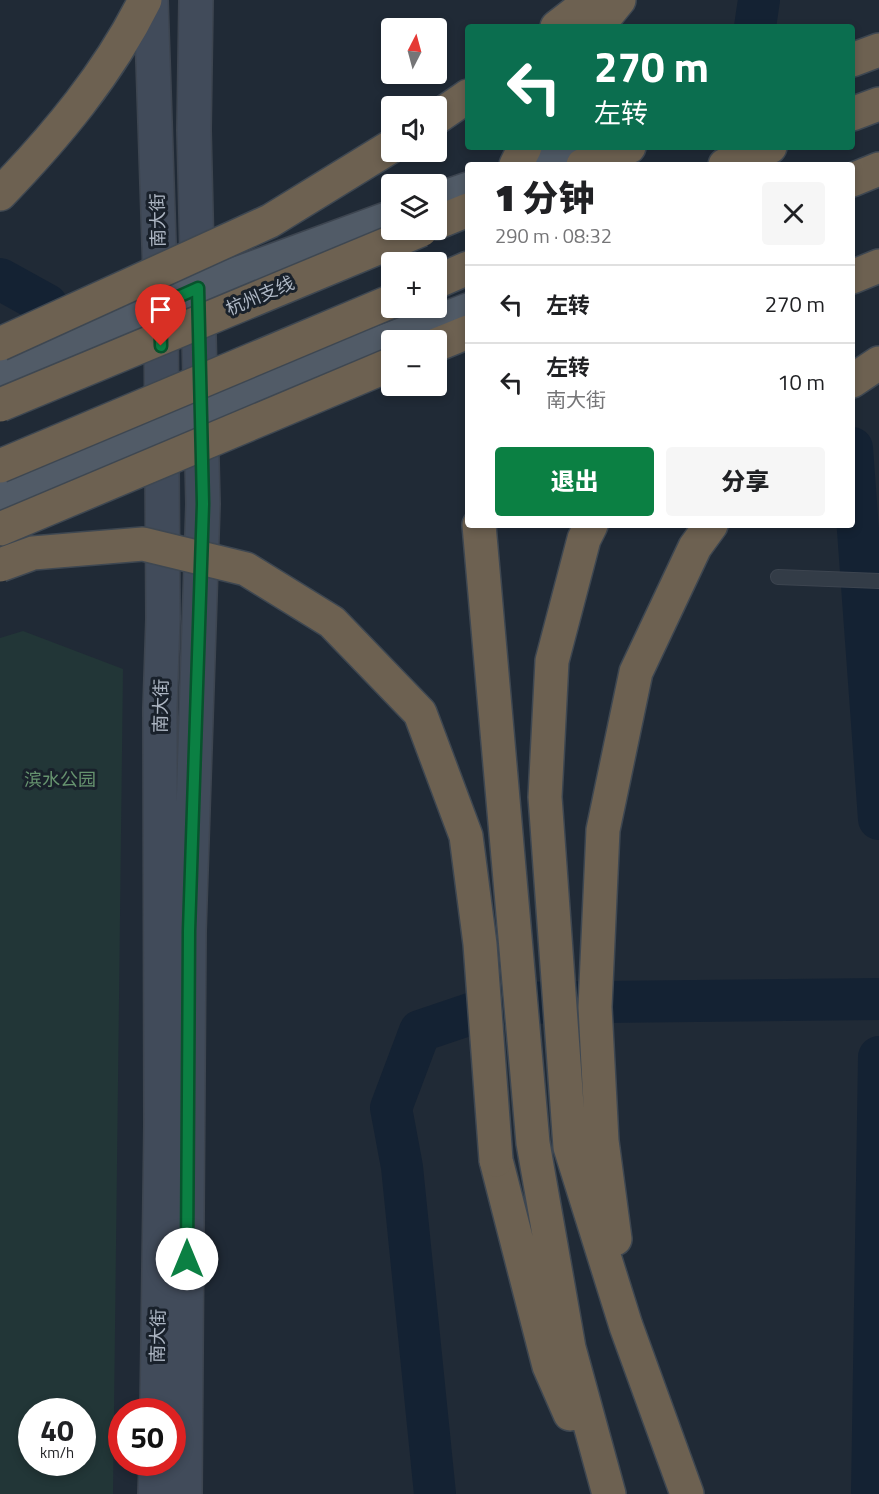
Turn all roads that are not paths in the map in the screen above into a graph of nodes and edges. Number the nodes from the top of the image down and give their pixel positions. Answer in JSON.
{"nodes":[{"id":1,"x":145,"y":0,"type":"edge"},
{"id":2,"x":151,"y":0,"type":"edge"},
{"id":3,"x":196,"y":0,"type":"edge"},
{"id":4,"x":592,"y":0,"type":"edge"},
{"id":5,"x":619,"y":0,"type":"edge"},
{"id":6,"x":561,"y":24,"type":"edge"},
{"id":7,"x":599,"y":24,"type":"edge"},
{"id":8,"x":879,"y":38,"type":"edge"},
{"id":9,"x":855,"y":47,"type":"edge"},
{"id":10,"x":879,"y":50,"type":"edge"},
{"id":11,"x":855,"y":59,"type":"edge"},
{"id":12,"x":465,"y":98,"type":"edge"},
{"id":13,"x":879,"y":104,"type":"edge"},
{"id":14,"x":447,"y":110,"type":"edge"},
{"id":15,"x":855,"y":113,"type":"edge"},
{"id":16,"x":574,"y":150,"type":"edge"},
{"id":17,"x":621,"y":150,"type":"edge"},
{"id":18,"x":762,"y":150,"type":"edge"},
{"id":19,"x":381,"y":153,"type":"edge"},
{"id":20,"x":541,"y":162,"type":"edge"},
{"id":21,"x":591,"y":162,"type":"edge"},
{"id":22,"x":732,"y":162,"type":"edge"},
{"id":23,"x":465,"y":190,"type":"edge"},
{"id":24,"x":0,"y":194,"type":"edge"},
{"id":25,"x":447,"y":196,"type":"edge"},
{"id":26,"x":465,"y":211,"type":"edge"},
{"id":27,"x":447,"y":219,"type":"edge"},
{"id":28,"x":381,"y":221,"type":"edge"},
{"id":29,"x":397,"y":240,"type":"edge"},
{"id":30,"x":879,"y":266,"type":"edge"},
{"id":31,"x":465,"y":269,"type":"edge"},
{"id":32,"x":855,"y":276,"type":"edge"},
{"id":33,"x":447,"y":277,"type":"edge"},
{"id":34,"x":198,"y":288,"type":"junction"},
{"id":35,"x":160,"y":305,"type":"junction"},
{"id":36,"x":381,"y":306,"type":"edge"},
{"id":37,"x":465,"y":311,"type":"edge"},
{"id":38,"x":465,"y":333,"type":"edge"},
{"id":39,"x":447,"y":341,"type":"edge"},
{"id":40,"x":0,"y":344,"type":"edge"},
{"id":41,"x":879,"y":363,"type":"edge"},
{"id":42,"x":381,"y":369,"type":"edge"},
{"id":43,"x":0,"y":378,"type":"edge"},
{"id":44,"x":855,"y":379,"type":"edge"},
{"id":45,"x":0,"y":405,"type":"edge"},
{"id":46,"x":201,"y":410,"type":"junction"},
{"id":47,"x":162,"y":428,"type":"junction"},
{"id":48,"x":0,"y":466,"type":"edge"},
{"id":49,"x":0,"y":495,"type":"edge"},
{"id":50,"x":479,"y":528,"type":"edge"},
{"id":51,"x":590,"y":528,"type":"edge"},
{"id":52,"x":709,"y":528,"type":"edge"},
{"id":53,"x":0,"y":529,"type":"edge"},
{"id":54,"x":0,"y":565,"type":"edge"},
{"id":55,"x":778,"y":577,"type":"dead end"},
{"id":56,"x":879,"y":581,"type":"edge"},
{"id":57,"x":626,"y":1326,"type":"junction"},
{"id":58,"x":157,"y":1398,"type":"edge"},
{"id":59,"x":156,"y":1476,"type":"edge"},
{"id":60,"x":155,"y":1494,"type":"edge"},
{"id":61,"x":185,"y":1494,"type":"edge"},
{"id":62,"x":608,"y":1494,"type":"edge"},
{"id":63,"x":687,"y":1494,"type":"edge"}],
"edges":[{"from":1,"to":24,"type":"highway"},
{"from":2,"to":35,"type":"main road","name":"南大街"},
{"from":3,"to":34,"type":"main road"},
{"from":4,"to":6,"type":"highway"},
{"from":5,"to":7,"type":"highway"},
{"from":8,"to":9,"type":"main road"},
{"from":10,"to":11,"type":"highway"},
{"from":12,"to":14,"type":"highway"},
{"from":13,"to":15,"type":"highway"},
{"from":16,"to":20,"type":"main road"},
{"from":17,"to":21,"type":"highway"},
{"from":18,"to":22,"type":"highway"},
{"from":19,"to":40,"type":"highway","bridge":true},
{"from":23,"to":25,"type":"main road"},
{"from":26,"to":27,"type":"highway"},
{"from":28,"to":34,"type":"main road"},
{"from":29,"to":45,"type":"highway","name":"杭州支线","bridge":true},
{"from":30,"to":32,"type":"highway"},
{"from":31,"to":33,"type":"highway"},
{"from":34,"to":35,"type":"main road"},
{"from":34,"to":46,"type":"main road"},
{"from":35,"to":43,"type":"main road"},
{"from":35,"to":47,"type":"main road","name":"南大街"},
{"from":36,"to":48,"type":"highway","bridge":true},
{"from":37,"to":46,"type":"main road"},
{"from":38,"to":39,"type":"highway"},
{"from":41,"to":44,"type":"highway"},
{"from":42,"to":53,"type":"highway","bridge":true},
{"from":46,"to":47,"type":"main road"},
{"from":46,"to":61,"type":"main road"},
{"from":47,"to":49,"type":"main road"},
{"from":47,"to":58,"type":"main road","name":"南大街"},
{"from":50,"to":62,"type":"highway"},
{"from":51,"to":57,"type":"highway"},
{"from":52,"to":57,"type":"highway"},
{"from":54,"to":62,"type":"highway","bridge":true},
{"from":55,"to":56,"type":"lane"},
{"from":57,"to":63,"type":"highway"},
{"from":59,"to":60,"type":"main road"}]}
